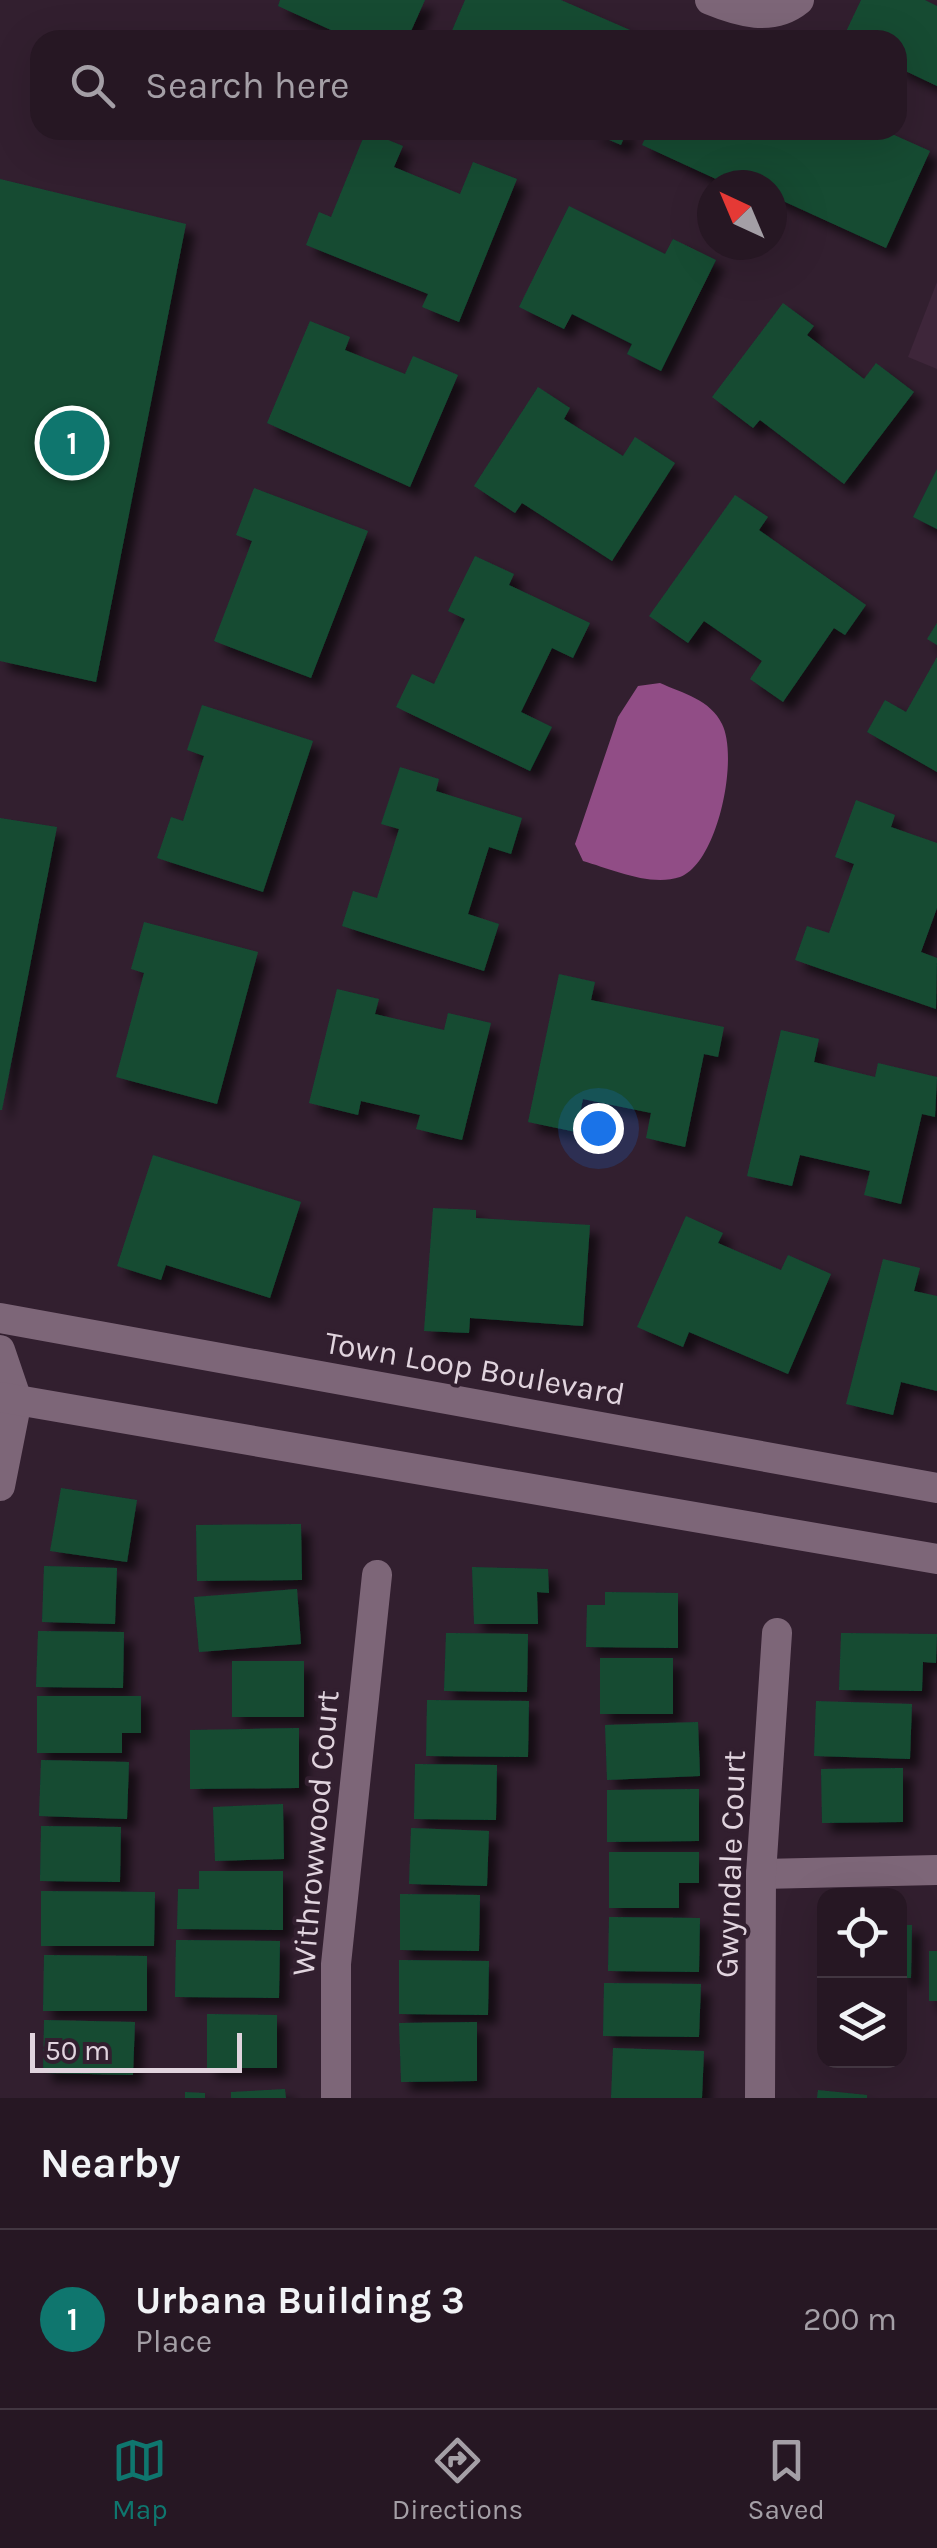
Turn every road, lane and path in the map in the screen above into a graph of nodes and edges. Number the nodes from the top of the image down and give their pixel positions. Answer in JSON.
{"nodes":[{"id":1,"x":710,"y":0,"type":"edge"},
{"id":2,"x":799,"y":0,"type":"edge"},
{"id":3,"x":0,"y":1318,"type":"edge"},
{"id":4,"x":0,"y":1350,"type":"edge"},
{"id":5,"x":8,"y":1398,"type":"edge"},
{"id":6,"x":0,"y":1486,"type":"edge"},
{"id":7,"x":937,"y":1488,"type":"edge"},
{"id":8,"x":937,"y":1560,"type":"edge"},
{"id":9,"x":377,"y":1575,"type":"dead end"},
{"id":10,"x":777,"y":1633,"type":"dead end"},
{"id":11,"x":937,"y":1870,"type":"edge"},
{"id":12,"x":760,"y":1874,"type":"junction"},
{"id":13,"x":336,"y":2098,"type":"edge"},
{"id":14,"x":760,"y":2098,"type":"edge"}],
"edges":[{"from":1,"to":2,"type":"street"},
{"from":3,"to":7,"type":"street","name":"Town Loop Boulevard"},
{"from":4,"to":5,"type":"street"},
{"from":5,"to":6,"type":"street"},
{"from":5,"to":8,"type":"street"},
{"from":9,"to":13,"type":"street","name":"Withrowwood Court"},
{"from":10,"to":12,"type":"street","name":"Gwyndale Court"},
{"from":11,"to":12,"type":"street"},
{"from":12,"to":14,"type":"street","name":"Gwyndale Court"}]}
